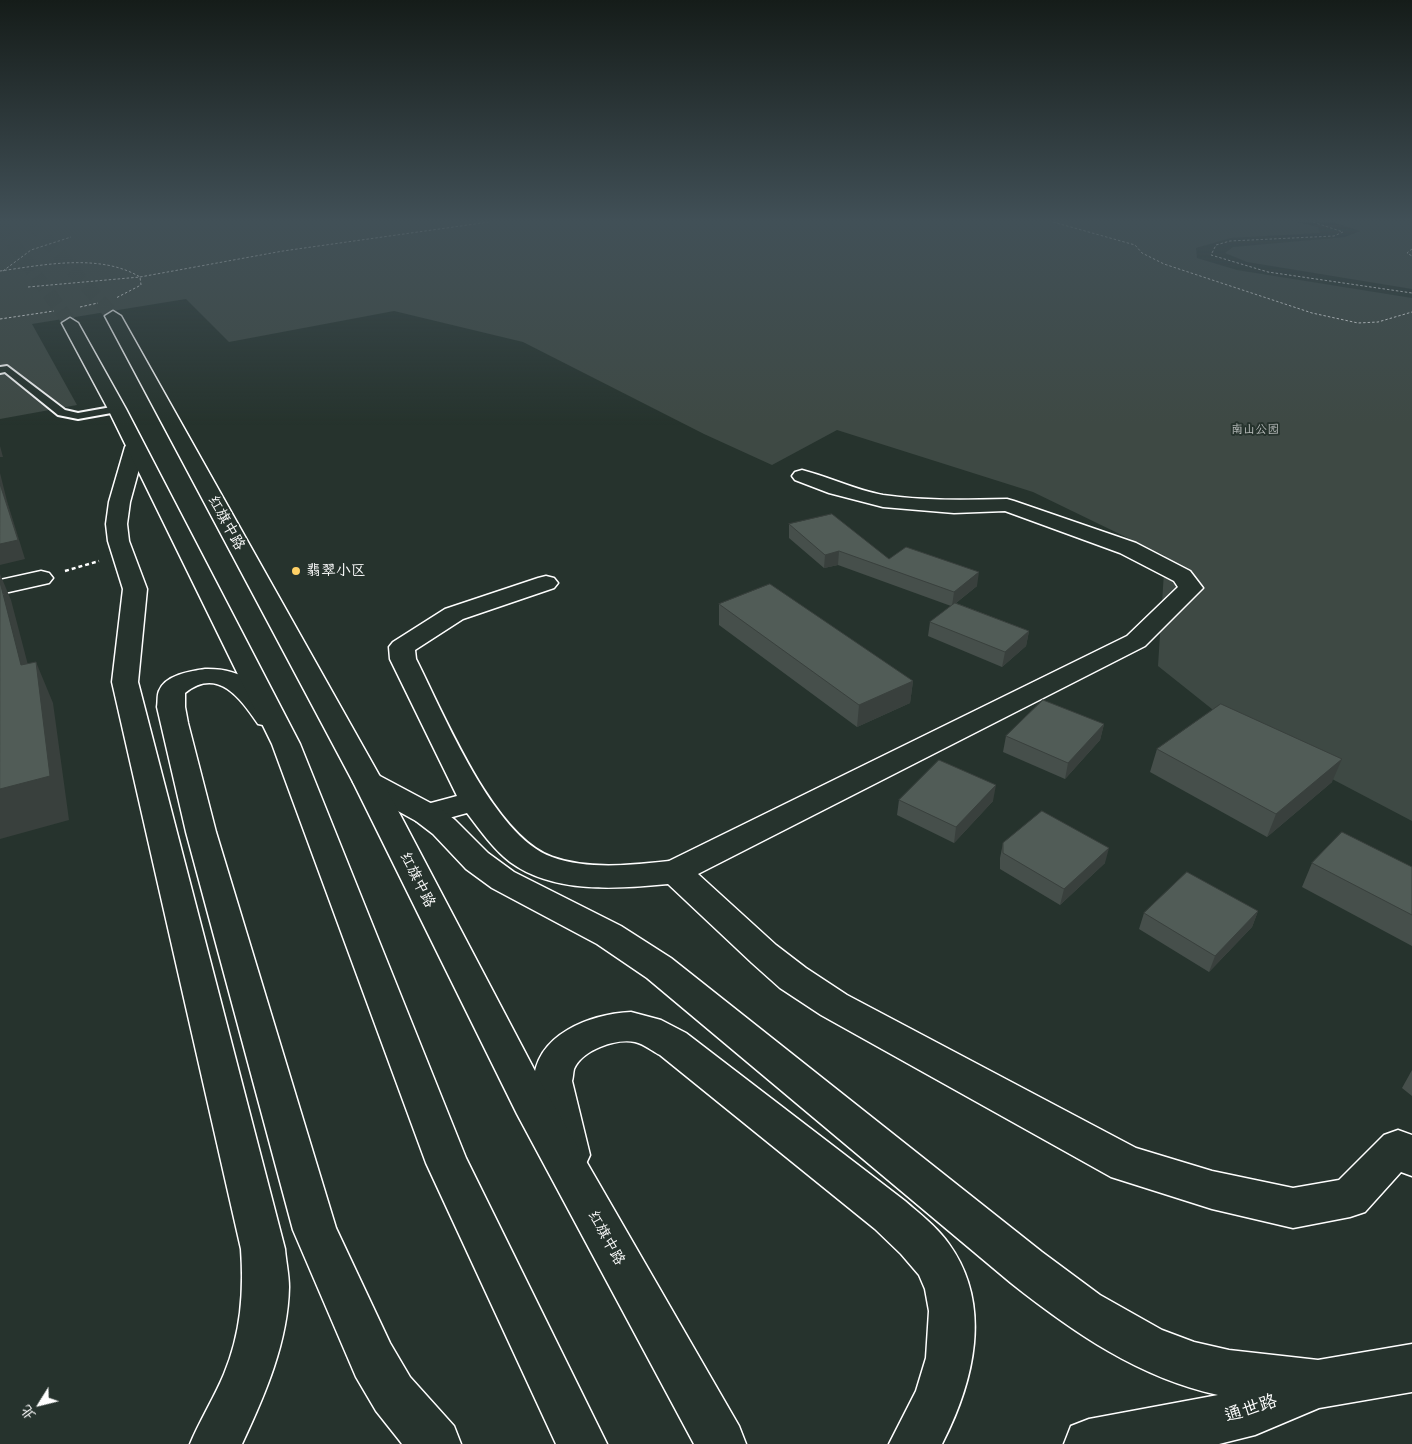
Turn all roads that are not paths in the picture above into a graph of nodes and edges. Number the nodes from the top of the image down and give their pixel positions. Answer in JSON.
{"nodes":[{"id":1,"x":108,"y":306,"type":"tunnel mouth"},
{"id":2,"x":72,"y":315,"type":"tunnel mouth"},
{"id":3,"x":0,"y":370,"type":"edge"},
{"id":4,"x":117,"y":409,"type":"junction"},
{"id":5,"x":135,"y":447,"type":"junction"},
{"id":6,"x":802,"y":476,"type":"dead end"},
{"id":7,"x":50,"y":575,"type":"road end"},
{"id":8,"x":546,"y":583,"type":"dead end"},
{"id":9,"x":0,"y":587,"type":"edge"},
{"id":10,"x":286,"y":744,"type":"junction"},
{"id":11,"x":368,"y":782,"type":"junction"},
{"id":12,"x":474,"y":801,"type":"junction"},
{"id":13,"x":427,"y":814,"type":"junction"},
{"id":14,"x":675,"y":872,"type":"junction"},
{"id":15,"x":1412,"y":1158,"type":"edge"},
{"id":16,"x":578,"y":1186,"type":"junction"},
{"id":17,"x":1412,"y":1368,"type":"edge"},
{"id":18,"x":1318,"y":1384,"type":"junction"},
{"id":19,"x":215,"y":1444,"type":"edge"},
{"id":20,"x":436,"y":1444,"type":"edge"},
{"id":21,"x":582,"y":1444,"type":"edge"},
{"id":22,"x":721,"y":1444,"type":"edge"},
{"id":23,"x":914,"y":1444,"type":"edge"},
{"id":24,"x":1088,"y":1444,"type":"edge"}],
"edges":[{"from":1,"to":11,"type":"main road","name":"红旗中路"},
{"from":2,"to":4,"type":"main road"},
{"from":3,"to":4,"type":"lane"},
{"from":4,"to":5,"type":"main road"},
{"from":5,"to":10,"type":"main road"},
{"from":5,"to":19,"type":"main road"},
{"from":6,"to":14,"type":"main road"},
{"from":7,"to":9,"type":"main road"},
{"from":8,"to":12,"type":"main road"},
{"from":10,"to":20,"type":"main road"},
{"from":10,"to":21,"type":"main road"},
{"from":11,"to":13,"type":"main road"},
{"from":11,"to":16,"type":"main road","name":"红旗中路"},
{"from":12,"to":13,"type":"main road"},
{"from":12,"to":14,"type":"main road"},
{"from":13,"to":18,"type":"main road"},
{"from":14,"to":15,"type":"main road"},
{"from":16,"to":22,"type":"main road","name":"红旗中路"},
{"from":16,"to":23,"type":"main road"},
{"from":17,"to":18,"type":"main road","name":"通世路"},
{"from":18,"to":24,"type":"main road","name":"通世路"}]}
